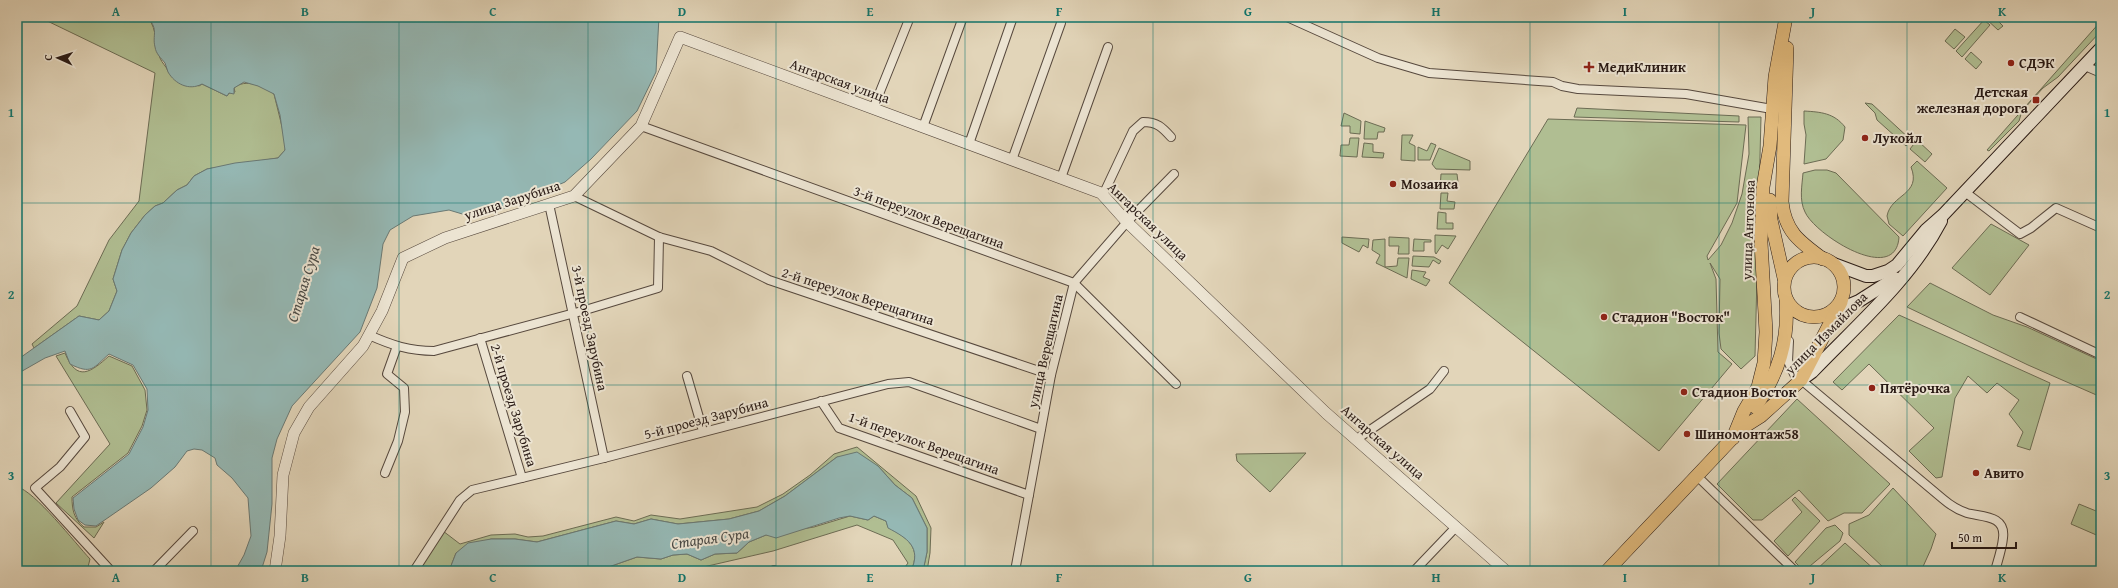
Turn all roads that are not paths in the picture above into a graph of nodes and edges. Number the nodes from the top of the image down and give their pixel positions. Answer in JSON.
{"nodes":[{"id":1,"x":910,"y":17,"type":"edge"},
{"id":2,"x":963,"y":17,"type":"edge"},
{"id":3,"x":1013,"y":17,"type":"edge"},
{"id":4,"x":1287,"y":17,"type":"edge"},
{"id":5,"x":1786,"y":21,"type":"edge"},
{"id":6,"x":1061,"y":23,"type":"dead end"},
{"id":7,"x":680,"y":37,"type":"joint"},
{"id":8,"x":1108,"y":47,"type":"dead end"},
{"id":9,"x":2101,"y":48,"type":"edge"},
{"id":10,"x":2085,"y":66,"type":"junction"},
{"id":11,"x":2101,"y":73,"type":"edge"},
{"id":12,"x":1786,"y":107,"type":"junction"},
{"id":13,"x":873,"y":109,"type":"junction"},
{"id":14,"x":1772,"y":109,"type":"junction"},
{"id":15,"x":641,"y":126,"type":"junction"},
{"id":16,"x":923,"y":127,"type":"junction"},
{"id":17,"x":1171,"y":137,"type":"dead end"},
{"id":18,"x":969,"y":144,"type":"junction"},
{"id":19,"x":1770,"y":146,"type":"junction"},
{"id":20,"x":1012,"y":160,"type":"junction"},
{"id":21,"x":1174,"y":174,"type":"dead end"},
{"id":22,"x":1061,"y":178,"type":"junction"},
{"id":23,"x":1965,"y":192,"type":"junction"},
{"id":24,"x":1103,"y":195,"type":"junction"},
{"id":25,"x":574,"y":196,"type":"junction"},
{"id":26,"x":550,"y":204,"type":"junction"},
{"id":27,"x":1943,"y":215,"type":"junction"},
{"id":28,"x":1127,"y":222,"type":"junction"},
{"id":29,"x":2101,"y":228,"type":"edge"},
{"id":30,"x":659,"y":237,"type":"junction"},
{"id":31,"x":1829,"y":261,"type":"junction"},
{"id":32,"x":1910,"y":266,"type":"junction"},
{"id":33,"x":1784,"y":278,"type":"junction"},
{"id":34,"x":1074,"y":283,"type":"junction"},
{"id":35,"x":1786,"y":298,"type":"junction"},
{"id":36,"x":1836,"y":309,"type":"junction"},
{"id":37,"x":573,"y":314,"type":"junction"},
{"id":38,"x":2020,"y":317,"type":"dead end"},
{"id":39,"x":1786,"y":331,"type":"junction"},
{"id":40,"x":369,"y":335,"type":"junction"},
{"id":41,"x":480,"y":338,"type":"junction"},
{"id":42,"x":397,"y":346,"type":"junction"},
{"id":43,"x":2101,"y":355,"type":"edge"},
{"id":44,"x":1444,"y":371,"type":"dead end"},
{"id":45,"x":1051,"y":374,"type":"junction"},
{"id":46,"x":687,"y":376,"type":"dead end"},
{"id":47,"x":1801,"y":380,"type":"junction"},
{"id":48,"x":1176,"y":384,"type":"dead end"},
{"id":49,"x":821,"y":401,"type":"junction"},
{"id":50,"x":70,"y":411,"type":"dead end"},
{"id":51,"x":1742,"y":428,"type":"junction"},
{"id":52,"x":1041,"y":429,"type":"junction"},
{"id":53,"x":703,"y":431,"type":"junction"},
{"id":54,"x":1733,"y":438,"type":"junction"},
{"id":55,"x":1357,"y":440,"type":"junction"},
{"id":56,"x":604,"y":458,"type":"junction"},
{"id":57,"x":385,"y":473,"type":"dead end"},
{"id":58,"x":1698,"y":477,"type":"junction"},
{"id":59,"x":522,"y":478,"type":"junction"},
{"id":60,"x":1029,"y":495,"type":"junction"},
{"id":61,"x":1456,"y":527,"type":"junction"},
{"id":62,"x":193,"y":531,"type":"dead end"},
{"id":63,"x":111,"y":571,"type":"edge"},
{"id":64,"x":154,"y":571,"type":"edge"},
{"id":65,"x":275,"y":571,"type":"edge"},
{"id":66,"x":414,"y":571,"type":"edge"},
{"id":67,"x":1015,"y":571,"type":"edge"},
{"id":68,"x":1414,"y":571,"type":"edge"},
{"id":69,"x":1506,"y":571,"type":"edge"},
{"id":70,"x":1607,"y":571,"type":"edge"},
{"id":71,"x":1795,"y":571,"type":"edge"},
{"id":72,"x":1994,"y":571,"type":"edge"}],
"edges":[{"from":1,"to":13,"type":"street"},
{"from":2,"to":16,"type":"street"},
{"from":3,"to":18,"type":"street"},
{"from":4,"to":14,"type":"street"},
{"from":5,"to":12,"type":"main road"},
{"from":5,"to":14,"type":"main road","name":"улица Антонова"},
{"from":6,"to":20,"type":"street"},
{"from":7,"to":13,"type":"street","name":"Ангарская улица"},
{"from":7,"to":15,"type":"street","name":"улица Зарубина"},
{"from":8,"to":22,"type":"street"},
{"from":9,"to":10,"type":"main road","name":"улица Измайлова"},
{"from":10,"to":11,"type":"street"},
{"from":10,"to":23,"type":"main road","name":"улица Измайлова"},
{"from":12,"to":14,"type":"main road"},
{"from":12,"to":31,"type":"main road"},
{"from":13,"to":16,"type":"street","name":"Ангарская улица"},
{"from":14,"to":19,"type":"main road","name":"улица Антонова"},
{"from":15,"to":25,"type":"street","name":"улица Зарубина"},
{"from":15,"to":34,"type":"street","name":"3-й переулок Верещагина"},
{"from":16,"to":18,"type":"street","name":"Ангарская улица"},
{"from":17,"to":24,"type":"street"},
{"from":18,"to":20,"type":"street","name":"Ангарская улица"},
{"from":19,"to":33,"type":"main road"},
{"from":19,"to":54,"type":"main road","name":"улица Антонова"},
{"from":20,"to":22,"type":"street","name":"Ангарская улица"},
{"from":21,"to":28,"type":"street","name":"улица Верещагина"},
{"from":22,"to":24,"type":"street","name":"Ангарская улица"},
{"from":23,"to":27,"type":"main road","name":"улица Измайлова"},
{"from":23,"to":29,"type":"street"},
{"from":24,"to":28,"type":"street","name":"Ангарская улица"},
{"from":25,"to":26,"type":"street","name":"улица Зарубина"},
{"from":25,"to":30,"type":"street","name":"2-й переулок Верещагина"},
{"from":26,"to":37,"type":"street","name":"3-й проезд Зарубина"},
{"from":26,"to":40,"type":"street","name":"улица Зарубина"},
{"from":27,"to":31,"type":"main road","name":"улица Измайлова"},
{"from":27,"to":32,"type":"main road","name":"улица Измайлова"},
{"from":28,"to":34,"type":"street","name":"улица Верещагина"},
{"from":28,"to":55,"type":"street","name":"Ангарская улица"},
{"from":30,"to":37,"type":"street"},
{"from":30,"to":45,"type":"street","name":"2-й переулок Верещагина"},
{"from":31,"to":33,"type":"main road"},
{"from":31,"to":36,"type":"main road"},
{"from":32,"to":36,"type":"main road","name":"улица Измайлова"},
{"from":32,"to":47,"type":"main road","name":"улица Измайлова"},
{"from":33,"to":35,"type":"main road"},
{"from":34,"to":45,"type":"street","name":"улица Верещагина"},
{"from":34,"to":48,"type":"street","name":"3-й переулок Верещагина"},
{"from":35,"to":36,"type":"main road"},
{"from":35,"to":39,"type":"main road"},
{"from":36,"to":47,"type":"main road"},
{"from":37,"to":41,"type":"street"},
{"from":37,"to":56,"type":"street","name":"3-й проезд Зарубина"},
{"from":38,"to":43,"type":"street"},
{"from":39,"to":47,"type":"street"},
{"from":39,"to":51,"type":"main road"},
{"from":40,"to":42,"type":"street"},
{"from":40,"to":65,"type":"street","name":"улица Зарубина"},
{"from":41,"to":42,"type":"street"},
{"from":41,"to":59,"type":"street","name":"2-й проезд Зарубина"},
{"from":42,"to":57,"type":"street"},
{"from":44,"to":55,"type":"street"},
{"from":45,"to":52,"type":"street","name":"улица Верещагина"},
{"from":46,"to":53,"type":"street"},
{"from":47,"to":51,"type":"main road","name":"улица Измайлова"},
{"from":47,"to":72,"type":"street"},
{"from":49,"to":52,"type":"street","name":"5-й проезд Зарубина"},
{"from":49,"to":53,"type":"street","name":"5-й проезд Зарубина"},
{"from":49,"to":60,"type":"street","name":"1-й переулок Верещагина"},
{"from":50,"to":63,"type":"street"},
{"from":51,"to":54,"type":"main road","name":"улица Измайлова"},
{"from":52,"to":60,"type":"street","name":"улица Верещагина"},
{"from":53,"to":56,"type":"street","name":"5-й проезд Зарубина"},
{"from":54,"to":58,"type":"main road","name":"улица Измайлова"},
{"from":55,"to":61,"type":"street","name":"Ангарская улица"},
{"from":56,"to":59,"type":"street","name":"5-й проезд Зарубина"},
{"from":58,"to":70,"type":"main road","name":"улица Измайлова"},
{"from":58,"to":71,"type":"street"},
{"from":59,"to":66,"type":"street","name":"5-й проезд Зарубина"},
{"from":60,"to":67,"type":"street","name":"улица Верещагина"},
{"from":61,"to":68,"type":"street"},
{"from":61,"to":69,"type":"street","name":"Ангарская улица"},
{"from":62,"to":64,"type":"street"}]}
